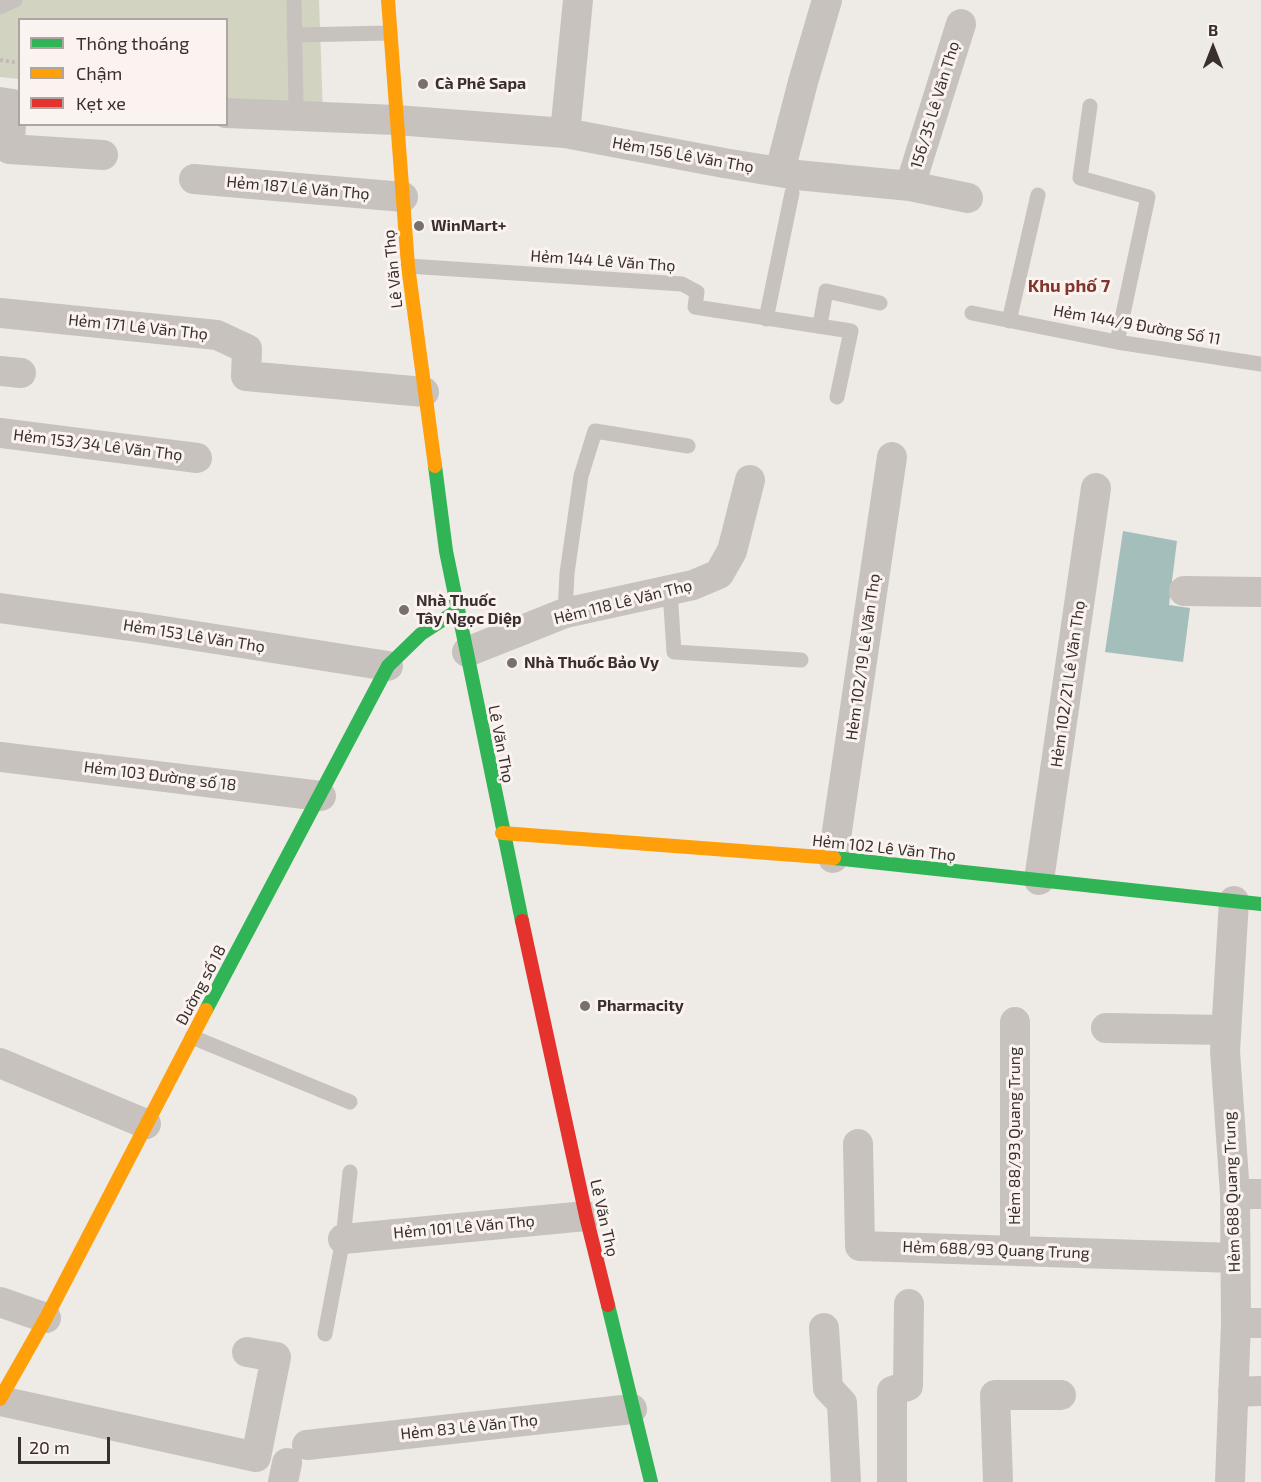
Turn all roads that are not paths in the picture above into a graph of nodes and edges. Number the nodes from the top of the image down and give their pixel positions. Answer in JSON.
{"nodes":[{"id":1,"x":15,"y":0,"type":"edge"},
{"id":2,"x":294,"y":0,"type":"edge"},
{"id":3,"x":388,"y":0,"type":"edge"},
{"id":4,"x":578,"y":0,"type":"edge"},
{"id":5,"x":827,"y":0,"type":"edge"},
{"id":6,"x":0,"y":7,"type":"edge"},
{"id":7,"x":964,"y":10,"type":"edge"},
{"id":8,"x":390,"y":33,"type":"junction"},
{"id":9,"x":294,"y":35,"type":"junction"},
{"id":10,"x":11,"y":103,"type":"edge"},
{"id":11,"x":296,"y":105,"type":"dead end"},
{"id":12,"x":1090,"y":106,"type":"dead end"},
{"id":13,"x":228,"y":113,"type":"edge"},
{"id":14,"x":396,"y":120,"type":"junction"},
{"id":15,"x":565,"y":134,"type":"junction"},
{"id":16,"x":104,"y":155,"type":"dead end"},
{"id":17,"x":194,"y":179,"type":"dead end"},
{"id":18,"x":786,"y":182,"type":"junction"},
{"id":19,"x":910,"y":186,"type":"junction"},
{"id":20,"x":1038,"y":195,"type":"dead end"},
{"id":21,"x":403,"y":197,"type":"junction"},
{"id":22,"x":968,"y":198,"type":"dead end"},
{"id":23,"x":408,"y":266,"type":"junction"},
{"id":24,"x":880,"y":303,"type":"dead end"},
{"id":25,"x":0,"y":313,"type":"edge"},
{"id":26,"x":972,"y":313,"type":"dead end"},
{"id":27,"x":766,"y":319,"type":"junction"},
{"id":28,"x":1009,"y":321,"type":"junction"},
{"id":29,"x":820,"y":325,"type":"junction"},
{"id":30,"x":1117,"y":342,"type":"junction"},
{"id":31,"x":1261,"y":364,"type":"edge"},
{"id":32,"x":424,"y":392,"type":"junction"},
{"id":33,"x":837,"y":398,"type":"dead end"},
{"id":34,"x":0,"y":433,"type":"edge"},
{"id":35,"x":688,"y":446,"type":"dead end"},
{"id":36,"x":892,"y":457,"type":"dead end"},
{"id":37,"x":197,"y":458,"type":"dead end"},
{"id":38,"x":750,"y":480,"type":"dead end"},
{"id":39,"x":1096,"y":488,"type":"dead end"},
{"id":40,"x":670,"y":591,"type":"junction"},
{"id":41,"x":1184,"y":591,"type":"dead end"},
{"id":42,"x":1261,"y":592,"type":"edge"},
{"id":43,"x":0,"y":608,"type":"edge"},
{"id":44,"x":458,"y":610,"type":"junction"},
{"id":45,"x":565,"y":613,"type":"junction"},
{"id":46,"x":467,"y":652,"type":"junction"},
{"id":47,"x":801,"y":660,"type":"dead end"},
{"id":48,"x":388,"y":666,"type":"junction"},
{"id":49,"x":0,"y":757,"type":"edge"},
{"id":50,"x":321,"y":796,"type":"junction"},
{"id":51,"x":502,"y":833,"type":"junction"},
{"id":52,"x":833,"y":858,"type":"junction"},
{"id":53,"x":1039,"y":880,"type":"junction"},
{"id":54,"x":1248,"y":902,"type":"edge"},
{"id":55,"x":1015,"y":1022,"type":"dead end"},
{"id":56,"x":1106,"y":1028,"type":"dead end"},
{"id":57,"x":1226,"y":1030,"type":"junction"},
{"id":58,"x":192,"y":1037,"type":"junction"},
{"id":59,"x":0,"y":1063,"type":"edge"},
{"id":60,"x":350,"y":1102,"type":"dead end"},
{"id":61,"x":146,"y":1124,"type":"junction"},
{"id":62,"x":858,"y":1144,"type":"dead end"},
{"id":63,"x":350,"y":1172,"type":"dead end"},
{"id":64,"x":1248,"y":1194,"type":"edge"},
{"id":65,"x":586,"y":1216,"type":"junction"},
{"id":66,"x":343,"y":1239,"type":"junction"},
{"id":67,"x":1015,"y":1250,"type":"junction"},
{"id":68,"x":1235,"y":1258,"type":"junction"},
{"id":69,"x":0,"y":1302,"type":"edge"},
{"id":70,"x":909,"y":1304,"type":"dead end"},
{"id":71,"x":46,"y":1318,"type":"junction"},
{"id":72,"x":1248,"y":1323,"type":"edge"},
{"id":73,"x":824,"y":1328,"type":"dead end"},
{"id":74,"x":325,"y":1335,"type":"dead end"},
{"id":75,"x":247,"y":1352,"type":"dead end"},
{"id":76,"x":1247,"y":1391,"type":"edge"},
{"id":77,"x":1061,"y":1395,"type":"dead end"},
{"id":78,"x":0,"y":1400,"type":"edge"},
{"id":79,"x":632,"y":1409,"type":"junction"},
{"id":80,"x":279,"y":1461,"type":"edge"},
{"id":81,"x":651,"y":1482,"type":"edge"},
{"id":82,"x":846,"y":1482,"type":"edge"},
{"id":83,"x":892,"y":1482,"type":"edge"},
{"id":84,"x":998,"y":1482,"type":"edge"},
{"id":85,"x":1230,"y":1482,"type":"edge"}],
"edges":[{"from":1,"to":6,"type":"lane"},
{"from":2,"to":9,"type":"lane"},
{"from":3,"to":8,"type":"street","name":"Lê Văn Thọ"},
{"from":4,"to":15,"type":"street"},
{"from":5,"to":18,"type":"street"},
{"from":7,"to":19,"type":"street","name":"156/35 Lê Văn Thọ"},
{"from":8,"to":9,"type":"lane"},
{"from":8,"to":14,"type":"street","name":"Lê Văn Thọ"},
{"from":9,"to":11,"type":"lane"},
{"from":10,"to":16,"type":"street"},
{"from":12,"to":30,"type":"lane"},
{"from":13,"to":14,"type":"street","name":"Hẻm 156 Lê Văn Thọ"},
{"from":14,"to":15,"type":"street","name":"Hẻm 156 Lê Văn Thọ"},
{"from":14,"to":21,"type":"street","name":"Lê Văn Thọ"},
{"from":15,"to":18,"type":"street","name":"Hẻm 156 Lê Văn Thọ"},
{"from":17,"to":21,"type":"street","name":"Hẻm 187 Lê Văn Thọ"},
{"from":18,"to":19,"type":"street","name":"Hẻm 156 Lê Văn Thọ"},
{"from":18,"to":27,"type":"lane"},
{"from":19,"to":22,"type":"street","name":"Hẻm 156 Lê Văn Thọ"},
{"from":20,"to":28,"type":"lane"},
{"from":21,"to":23,"type":"street","name":"Lê Văn Thọ"},
{"from":23,"to":27,"type":"lane","name":"Hẻm 144 Lê Văn Thọ"},
{"from":23,"to":32,"type":"street","name":"Lê Văn Thọ"},
{"from":24,"to":29,"type":"lane"},
{"from":25,"to":32,"type":"street","name":"Hẻm 171 Lê Văn Thọ"},
{"from":26,"to":28,"type":"lane","name":"Hẻm 144/9 Đường Số 11"},
{"from":27,"to":29,"type":"lane","name":"Hẻm 144 Lê Văn Thọ"},
{"from":28,"to":30,"type":"lane","name":"Hẻm 144/9 Đường Số 11"},
{"from":29,"to":33,"type":"lane","name":"Hẻm 144 Lê Văn Thọ"},
{"from":30,"to":31,"type":"lane","name":"Hẻm 144/9 Đường Số 11"},
{"from":32,"to":44,"type":"street","name":"Lê Văn Thọ"},
{"from":34,"to":37,"type":"street","name":"Hẻm 153/34 Lê Văn Thọ"},
{"from":35,"to":45,"type":"lane"},
{"from":36,"to":52,"type":"street","name":"Hẻm 102/19 Lê Văn Thọ"},
{"from":38,"to":40,"type":"street","name":"Hẻm 118 Lê Văn Thọ"},
{"from":39,"to":53,"type":"street","name":"Hẻm 102/21 Lê Văn Thọ"},
{"from":40,"to":45,"type":"street","name":"Hẻm 118 Lê Văn Thọ"},
{"from":40,"to":47,"type":"lane"},
{"from":41,"to":42,"type":"street"},
{"from":43,"to":48,"type":"street","name":"Hẻm 153 Lê Văn Thọ"},
{"from":44,"to":46,"type":"street","name":"Lê Văn Thọ"},
{"from":44,"to":48,"type":"street","name":"Đường số 18"},
{"from":45,"to":46,"type":"street","name":"Hẻm 118 Lê Văn Thọ"},
{"from":46,"to":51,"type":"street","name":"Lê Văn Thọ"},
{"from":48,"to":50,"type":"street","name":"Đường số 18"},
{"from":49,"to":50,"type":"street","name":"Hẻm 103 Đường số 18"},
{"from":50,"to":58,"type":"street","name":"Đường số 18"},
{"from":51,"to":52,"type":"street","name":"Hẻm 102 Lê Văn Thọ"},
{"from":51,"to":65,"type":"street","name":"Lê Văn Thọ"},
{"from":52,"to":53,"type":"street","name":"Hẻm 102 Lê Văn Thọ"},
{"from":53,"to":54,"type":"street","name":"Hẻm 102 Lê Văn Thọ"},
{"from":54,"to":57,"type":"street","name":"Hẻm 688 Quang Trung"},
{"from":55,"to":67,"type":"street","name":"Hẻm 88/93 Quang Trung"},
{"from":56,"to":57,"type":"street"},
{"from":57,"to":64,"type":"street","name":"Hẻm 688 Quang Trung"},
{"from":58,"to":60,"type":"lane"},
{"from":58,"to":61,"type":"street","name":"Đường số 18"},
{"from":59,"to":61,"type":"street"},
{"from":61,"to":71,"type":"street","name":"Đường số 18"},
{"from":62,"to":67,"type":"street","name":"Hẻm 688/93 Quang Trung"},
{"from":63,"to":66,"type":"lane"},
{"from":64,"to":68,"type":"street","name":"Hẻm 688 Quang Trung"},
{"from":65,"to":66,"type":"street","name":"Hẻm 101 Lê Văn Thọ"},
{"from":65,"to":79,"type":"street","name":"Lê Văn Thọ"},
{"from":66,"to":74,"type":"lane"},
{"from":67,"to":68,"type":"street","name":"Hẻm 688/93 Quang Trung"},
{"from":68,"to":72,"type":"street","name":"Hẻm 688 Quang Trung"},
{"from":69,"to":71,"type":"street"},
{"from":70,"to":83,"type":"street"},
{"from":71,"to":78,"type":"street","name":"Đường số 18"},
{"from":72,"to":76,"type":"street","name":"Hẻm 688 Quang Trung"},
{"from":73,"to":82,"type":"street"},
{"from":75,"to":80,"type":"street"},
{"from":76,"to":85,"type":"street","name":"Hẻm 688 Quang Trung"},
{"from":77,"to":84,"type":"street"},
{"from":78,"to":80,"type":"street","name":"Hẻm 83 Lê Văn Thọ"},
{"from":79,"to":80,"type":"street","name":"Hẻm 83 Lê Văn Thọ"},
{"from":79,"to":81,"type":"street","name":"Lê Văn Thọ"}]}
